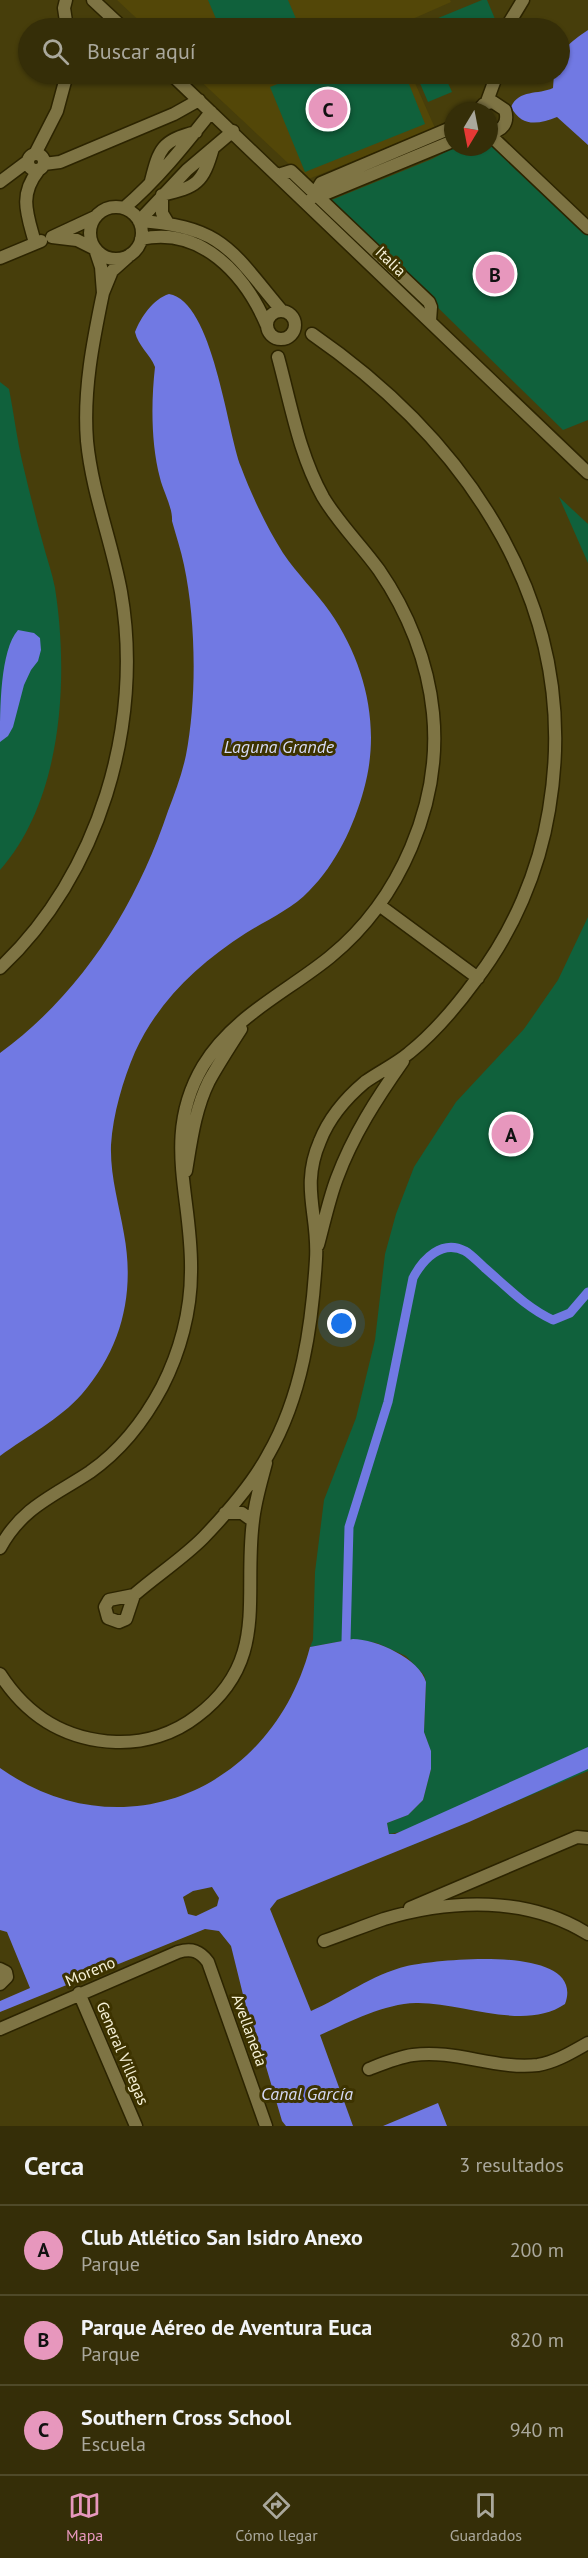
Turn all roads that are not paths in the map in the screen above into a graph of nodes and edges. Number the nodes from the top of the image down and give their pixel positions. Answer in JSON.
{"nodes":[{"id":1,"x":66,"y":0,"type":"edge"},
{"id":2,"x":93,"y":0,"type":"edge"},
{"id":3,"x":523,"y":0,"type":"edge"},
{"id":4,"x":66,"y":18,"type":"edge"},
{"id":5,"x":112,"y":18,"type":"edge"},
{"id":6,"x":512,"y":18,"type":"edge"},
{"id":7,"x":64,"y":84,"type":"edge"},
{"id":8,"x":182,"y":84,"type":"edge"},
{"id":9,"x":492,"y":84,"type":"edge"},
{"id":10,"x":497,"y":84,"type":"edge"},
{"id":11,"x":199,"y":100,"type":"junction"},
{"id":12,"x":484,"y":102,"type":"edge"},
{"id":13,"x":498,"y":104,"type":"edge"},
{"id":14,"x":502,"y":106,"type":"junction"},
{"id":15,"x":212,"y":112,"type":"junction"},
{"id":16,"x":503,"y":128,"type":"junction"},
{"id":17,"x":498,"y":130,"type":"edge"},
{"id":18,"x":233,"y":131,"type":"junction"},
{"id":19,"x":444,"y":133,"type":"edge"},
{"id":20,"x":498,"y":141,"type":"edge"},
{"id":21,"x":444,"y":143,"type":"edge"},
{"id":22,"x":419,"y":148,"type":"junction"},
{"id":23,"x":509,"y":151,"type":"junction"},
{"id":24,"x":36,"y":164,"type":"junction"},
{"id":25,"x":278,"y":175,"type":"junction"},
{"id":26,"x":2,"y":181,"type":"edge"},
{"id":27,"x":317,"y":193,"type":"junction"},
{"id":28,"x":162,"y":195,"type":"junction"},
{"id":29,"x":308,"y":203,"type":"junction"},
{"id":30,"x":124,"y":208,"type":"junction"},
{"id":31,"x":95,"y":218,"type":"junction"},
{"id":32,"x":139,"y":221,"type":"junction"},
{"id":33,"x":168,"y":223,"type":"junction"},
{"id":34,"x":588,"y":228,"type":"edge"},
{"id":35,"x":52,"y":237,"type":"junction"},
{"id":36,"x":141,"y":239,"type":"junction"},
{"id":37,"x":35,"y":243,"type":"junction"},
{"id":38,"x":95,"y":249,"type":"junction"},
{"id":39,"x":131,"y":254,"type":"junction"},
{"id":40,"x":0,"y":258,"type":"edge"},
{"id":41,"x":103,"y":292,"type":"junction"},
{"id":42,"x":287,"y":314,"type":"junction"},
{"id":43,"x":430,"y":321,"type":"junction"},
{"id":44,"x":268,"y":330,"type":"junction"},
{"id":45,"x":312,"y":334,"type":"junction"},
{"id":46,"x":289,"y":336,"type":"junction"},
{"id":47,"x":278,"y":357,"type":"junction"},
{"id":48,"x":588,"y":473,"type":"edge"},
{"id":49,"x":379,"y":905,"type":"junction"},
{"id":50,"x":0,"y":968,"type":"edge"},
{"id":51,"x":478,"y":978,"type":"junction"},
{"id":52,"x":408,"y":1055,"type":"junction"},
{"id":53,"x":365,"y":1083,"type":"junction"},
{"id":54,"x":379,"y":1094,"type":"junction"},
{"id":55,"x":310,"y":1203,"type":"junction"},
{"id":56,"x":329,"y":1206,"type":"junction"},
{"id":57,"x":317,"y":1249,"type":"junction"},
{"id":58,"x":269,"y":1454,"type":"junction"},
{"id":59,"x":225,"y":1513,"type":"junction"},
{"id":60,"x":253,"y":1521,"type":"junction"},
{"id":61,"x":0,"y":1548,"type":"edge"},
{"id":62,"x":134,"y":1595,"type":"dead end"},
{"id":63,"x":0,"y":1674,"type":"edge"},
{"id":64,"x":588,"y":1838,"type":"edge"},
{"id":65,"x":471,"y":1882,"type":"junction"},
{"id":66,"x":476,"y":1906,"type":"junction"},
{"id":67,"x":384,"y":1920,"type":"junction"},
{"id":68,"x":588,"y":1934,"type":"edge"},
{"id":69,"x":324,"y":1941,"type":"dead end"},
{"id":70,"x":195,"y":1951,"type":"joint"},
{"id":71,"x":0,"y":1968,"type":"edge"},
{"id":72,"x":0,"y":1984,"type":"edge"},
{"id":73,"x":80,"y":1993,"type":"junction"},
{"id":74,"x":0,"y":2029,"type":"edge"},
{"id":75,"x":588,"y":2043,"type":"edge"},
{"id":76,"x":369,"y":2069,"type":"dead end"},
{"id":77,"x":136,"y":2126,"type":"edge"},
{"id":78,"x":266,"y":2126,"type":"edge"}],
"edges":[{"from":1,"to":4,"type":"street"},
{"from":2,"to":5,"type":"street"},
{"from":3,"to":6,"type":"street"},
{"from":7,"to":24,"type":"street"},
{"from":8,"to":11,"type":"street","name":"Italia"},
{"from":9,"to":12,"type":"street"},
{"from":10,"to":14,"type":"street"},
{"from":11,"to":15,"type":"street","name":"Italia"},
{"from":11,"to":24,"type":"street"},
{"from":13,"to":14,"type":"street"},
{"from":14,"to":16,"type":"street"},
{"from":15,"to":18,"type":"street","name":"Italia"},
{"from":15,"to":30,"type":"street"},
{"from":16,"to":17,"type":"street"},
{"from":16,"to":23,"type":"street"},
{"from":18,"to":25,"type":"street","name":"Italia"},
{"from":18,"to":28,"type":"street"},
{"from":19,"to":22,"type":"street"},
{"from":20,"to":23,"type":"street"},
{"from":21,"to":22,"type":"street"},
{"from":22,"to":27,"type":"street"},
{"from":23,"to":34,"type":"street"},
{"from":24,"to":26,"type":"street"},
{"from":24,"to":37,"type":"street"},
{"from":25,"to":27,"type":"street"},
{"from":25,"to":29,"type":"street","name":"Italia"},
{"from":27,"to":29,"type":"street"},
{"from":27,"to":43,"type":"street"},
{"from":28,"to":32,"type":"street"},
{"from":28,"to":33,"type":"street"},
{"from":29,"to":43,"type":"street","name":"Italia"},
{"from":30,"to":31,"type":"street"},
{"from":30,"to":32,"type":"street"},
{"from":31,"to":35,"type":"street"},
{"from":31,"to":38,"type":"street"},
{"from":32,"to":33,"type":"street"},
{"from":32,"to":36,"type":"street"},
{"from":33,"to":42,"type":"street"},
{"from":35,"to":37,"type":"street"},
{"from":35,"to":38,"type":"street"},
{"from":36,"to":39,"type":"street"},
{"from":36,"to":44,"type":"street"},
{"from":37,"to":40,"type":"street"},
{"from":38,"to":39,"type":"street"},
{"from":38,"to":41,"type":"street"},
{"from":39,"to":41,"type":"street"},
{"from":41,"to":50,"type":"street"},
{"from":42,"to":44,"type":"street"},
{"from":42,"to":45,"type":"street"},
{"from":42,"to":46,"type":"street"},
{"from":43,"to":48,"type":"street","name":"Italia"},
{"from":44,"to":46,"type":"street"},
{"from":44,"to":47,"type":"street"},
{"from":45,"to":46,"type":"street"},
{"from":45,"to":51,"type":"street"},
{"from":46,"to":47,"type":"street"},
{"from":47,"to":49,"type":"street"},
{"from":49,"to":51,"type":"street"},
{"from":49,"to":61,"type":"street"},
{"from":51,"to":52,"type":"street"},
{"from":52,"to":53,"type":"street"},
{"from":52,"to":54,"type":"street"},
{"from":53,"to":54,"type":"street"},
{"from":53,"to":55,"type":"street"},
{"from":54,"to":56,"type":"street"},
{"from":55,"to":56,"type":"street"},
{"from":55,"to":57,"type":"street"},
{"from":56,"to":57,"type":"street"},
{"from":57,"to":58,"type":"street"},
{"from":58,"to":59,"type":"street"},
{"from":58,"to":60,"type":"street"},
{"from":59,"to":60,"type":"street"},
{"from":59,"to":62,"type":"street"},
{"from":60,"to":63,"type":"street"},
{"from":64,"to":65,"type":"street"},
{"from":65,"to":66,"type":"street"},
{"from":65,"to":67,"type":"street"},
{"from":66,"to":67,"type":"street"},
{"from":66,"to":68,"type":"street"},
{"from":67,"to":69,"type":"street"},
{"from":70,"to":73,"type":"street","name":"Moreno"},
{"from":70,"to":78,"type":"street","name":"Avellaneda"},
{"from":71,"to":72,"type":"street"},
{"from":73,"to":74,"type":"street","name":"Moreno"},
{"from":73,"to":77,"type":"street","name":"General Villegas"},
{"from":75,"to":76,"type":"street"}]}
